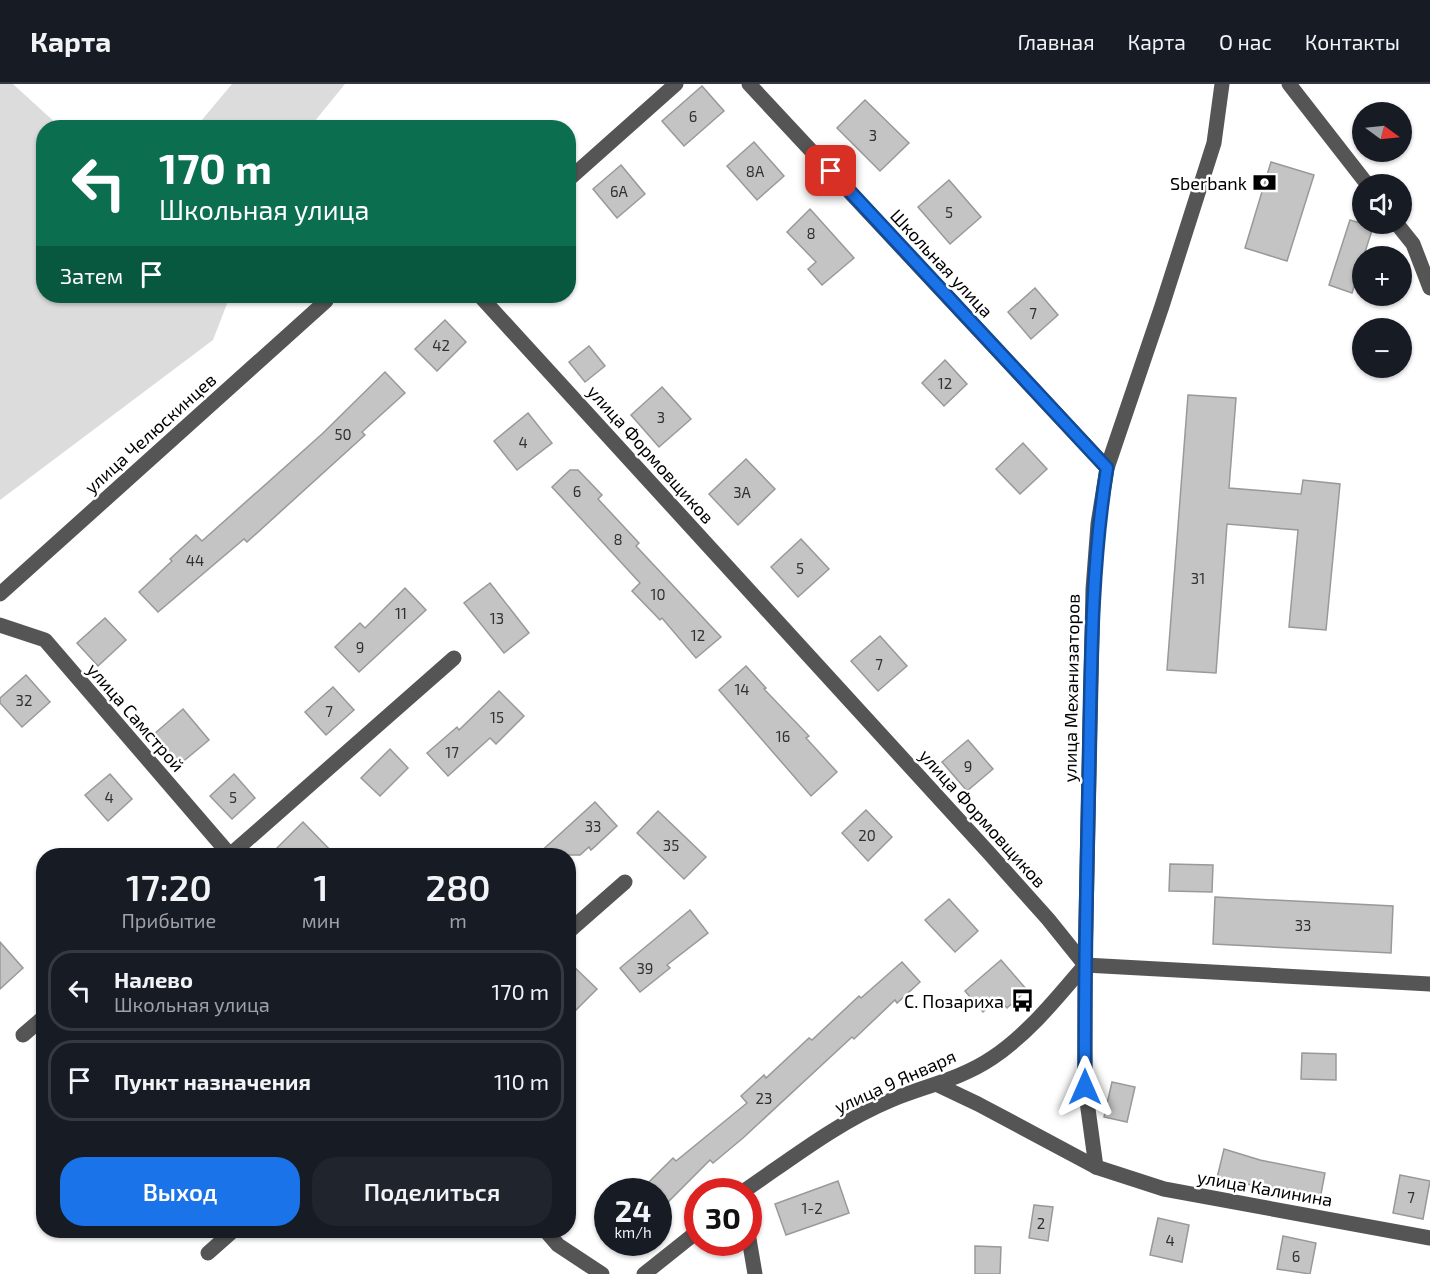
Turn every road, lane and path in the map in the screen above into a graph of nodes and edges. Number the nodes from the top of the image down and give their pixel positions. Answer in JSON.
{"nodes":[{"id":1,"x":676,"y":84,"type":"edge"},
{"id":2,"x":749,"y":84,"type":"edge"},
{"id":3,"x":1222,"y":84,"type":"edge"},
{"id":4,"x":1289,"y":84,"type":"edge"},
{"id":5,"x":576,"y":173,"type":"edge"},
{"id":6,"x":1359,"y":174,"type":"edge"},
{"id":7,"x":1405,"y":234,"type":"edge"},
{"id":8,"x":1430,"y":288,"type":"edge"},
{"id":9,"x":324,"y":303,"type":"edge"},
{"id":10,"x":486,"y":303,"type":"edge"},
{"id":11,"x":1107,"y":468,"type":"junction"},
{"id":12,"x":0,"y":594,"type":"edge"},
{"id":13,"x":0,"y":625,"type":"edge"},
{"id":14,"x":454,"y":658,"type":"dead end"},
{"id":15,"x":224,"y":848,"type":"edge"},
{"id":16,"x":238,"y":848,"type":"edge"},
{"id":17,"x":625,"y":882,"type":"dead end"},
{"id":18,"x":576,"y":925,"type":"edge"},
{"id":19,"x":1084,"y":965,"type":"junction"},
{"id":20,"x":1430,"y":984,"type":"edge"},
{"id":21,"x":36,"y":1024,"type":"edge"},
{"id":22,"x":23,"y":1035,"type":"dead end"},
{"id":23,"x":938,"y":1085,"type":"junction"},
{"id":24,"x":1096,"y":1167,"type":"junction"},
{"id":25,"x":762,"y":1179,"type":"edge"},
{"id":26,"x":225,"y":1238,"type":"edge"},
{"id":27,"x":552,"y":1238,"type":"edge"},
{"id":28,"x":1430,"y":1238,"type":"edge"},
{"id":29,"x":684,"y":1242,"type":"edge"},
{"id":30,"x":208,"y":1253,"type":"dead end"},
{"id":31,"x":752,"y":1256,"type":"edge"},
{"id":32,"x":602,"y":1274,"type":"edge"},
{"id":33,"x":644,"y":1274,"type":"edge"},
{"id":34,"x":755,"y":1274,"type":"edge"}],
"edges":[{"from":1,"to":5,"type":"street"},
{"from":2,"to":11,"type":"street","name":"Школьная улица"},
{"from":3,"to":11,"type":"street","name":"улица Механизаторов"},
{"from":4,"to":6,"type":"street"},
{"from":7,"to":8,"type":"street"},
{"from":9,"to":12,"type":"street","name":"улица Челюскинцев"},
{"from":10,"to":19,"type":"street","name":"улица Формовщиков"},
{"from":11,"to":19,"type":"street","name":"улица Механизаторов"},
{"from":13,"to":15,"type":"street","name":"улица Самстрой"},
{"from":14,"to":16,"type":"street"},
{"from":17,"to":18,"type":"street"},
{"from":19,"to":20,"type":"street"},
{"from":19,"to":23,"type":"street","name":"улица 9 Января"},
{"from":19,"to":24,"type":"street","name":"улица Механизаторов"},
{"from":21,"to":22,"type":"street"},
{"from":23,"to":24,"type":"street","name":"улица Калинина"},
{"from":23,"to":25,"type":"street","name":"улица 9 Января"},
{"from":24,"to":28,"type":"street","name":"улица Калинина"},
{"from":26,"to":30,"type":"street"},
{"from":27,"to":32,"type":"street"},
{"from":29,"to":33,"type":"street"},
{"from":31,"to":34,"type":"street"}]}
